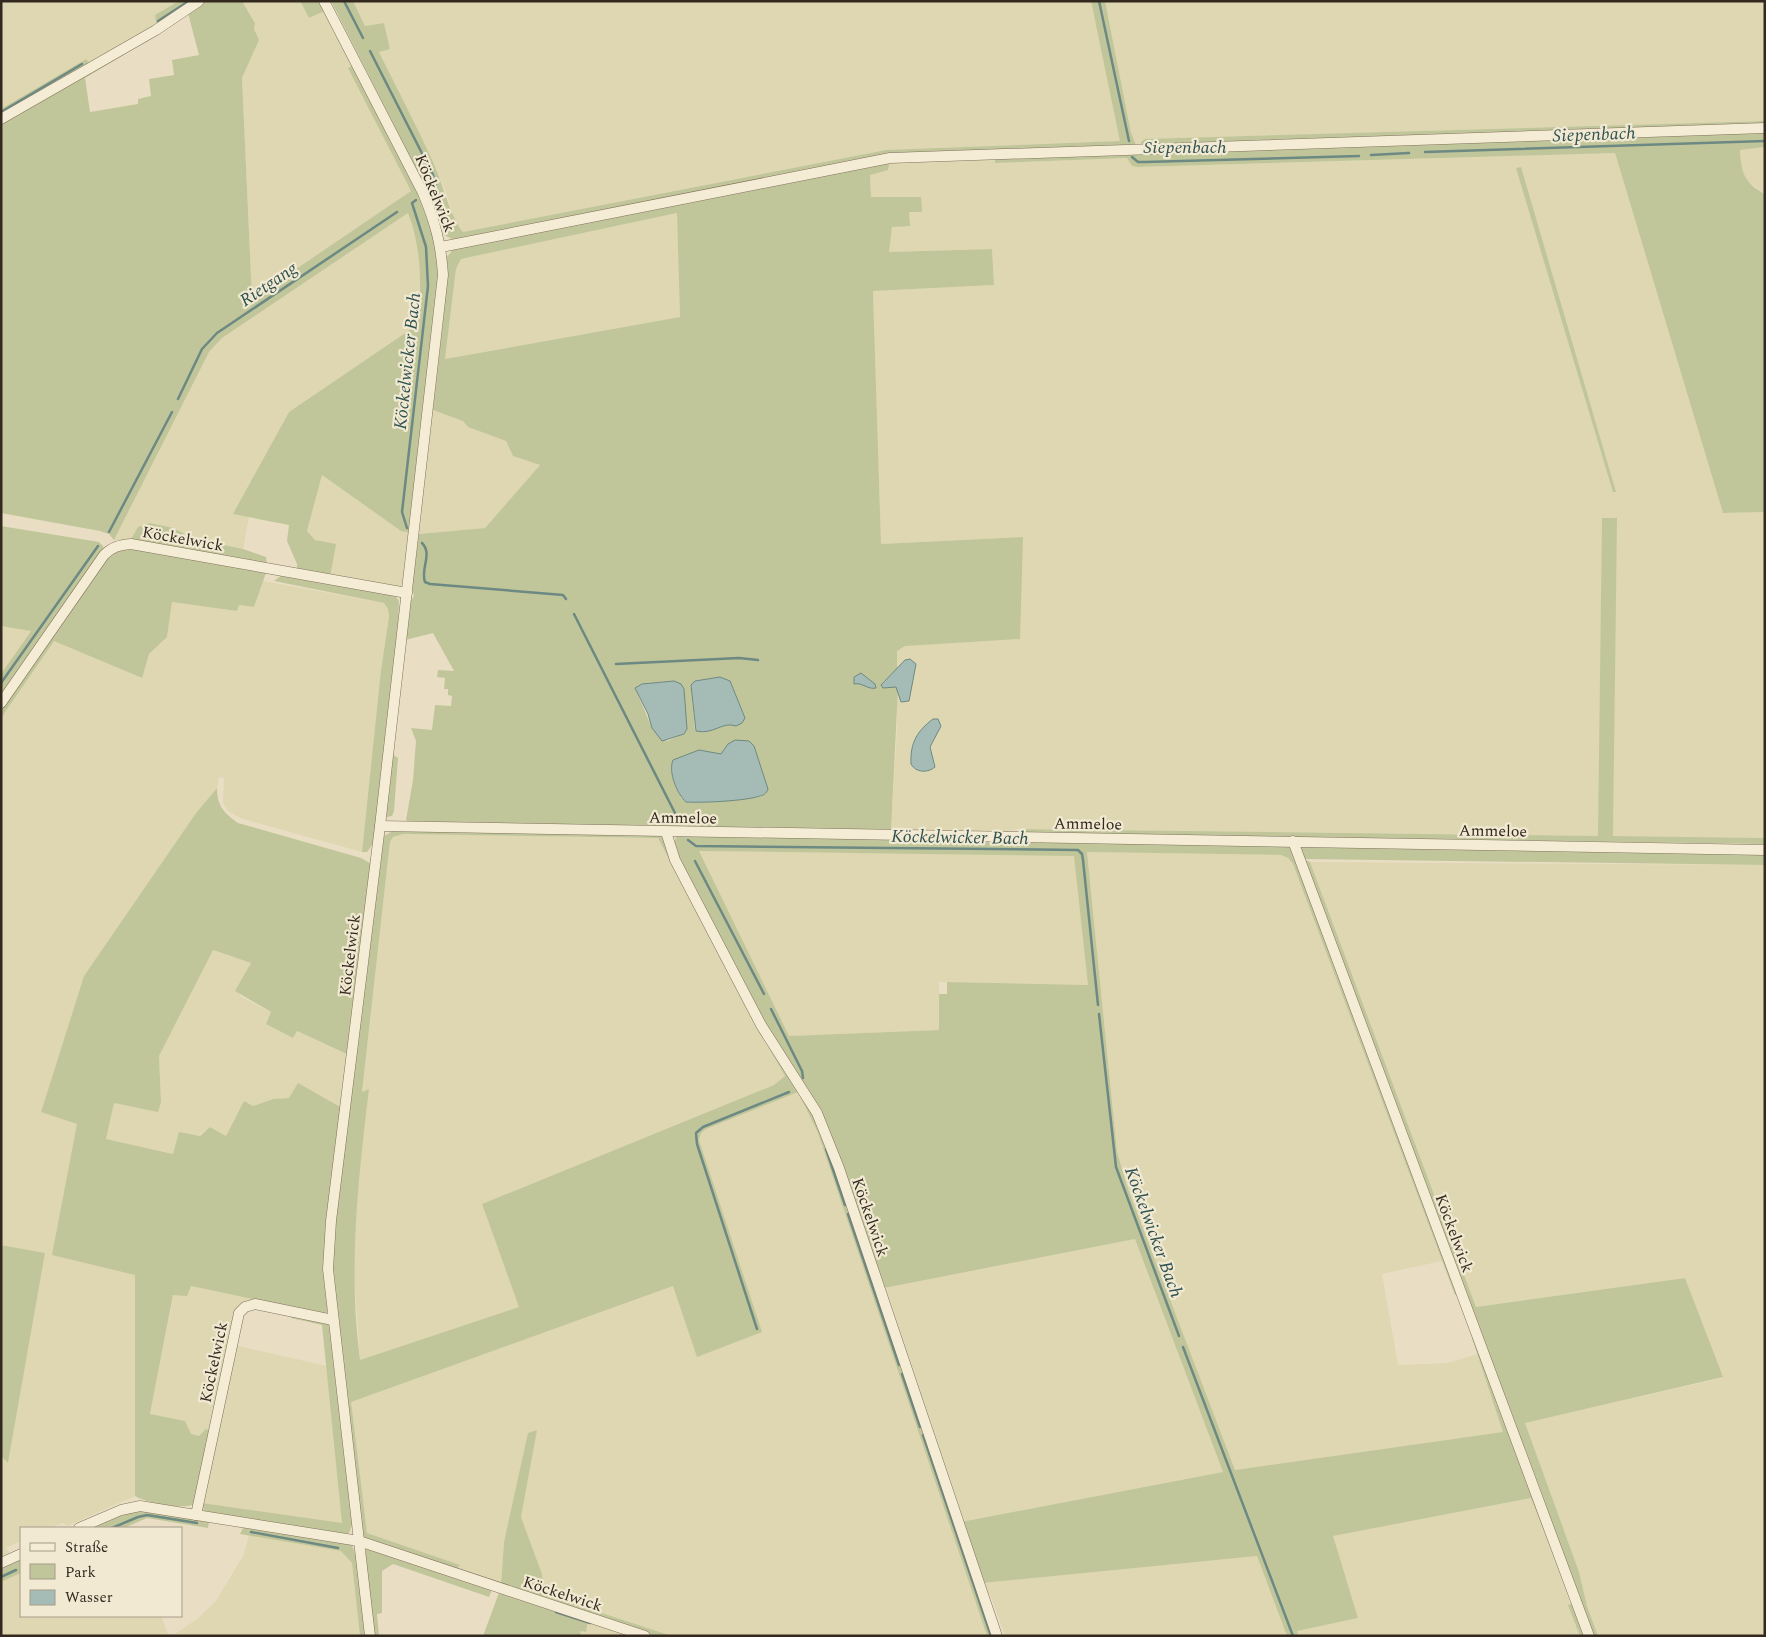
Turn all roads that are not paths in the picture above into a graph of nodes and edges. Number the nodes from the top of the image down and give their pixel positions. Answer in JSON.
{"nodes":[{"id":1,"x":199,"y":1,"type":"edge"},
{"id":2,"x":324,"y":1,"type":"edge"},
{"id":3,"x":1,"y":120,"type":"edge"},
{"id":4,"x":1765,"y":128,"type":"edge"},
{"id":5,"x":441,"y":247,"type":"junction"},
{"id":6,"x":407,"y":593,"type":"junction"},
{"id":7,"x":1,"y":703,"type":"edge"},
{"id":8,"x":380,"y":826,"type":"junction"},
{"id":9,"x":666,"y":832,"type":"junction"},
{"id":10,"x":1292,"y":841,"type":"junction"},
{"id":11,"x":1765,"y":850,"type":"edge"},
{"id":12,"x":333,"y":1320,"type":"junction"},
{"id":13,"x":196,"y":1515,"type":"junction"},
{"id":14,"x":82,"y":1527,"type":"edge"},
{"id":15,"x":359,"y":1541,"type":"junction"},
{"id":16,"x":20,"y":1554,"type":"edge"},
{"id":17,"x":1,"y":1563,"type":"edge"},
{"id":18,"x":370,"y":1636,"type":"edge"},
{"id":19,"x":645,"y":1636,"type":"edge"},
{"id":20,"x":997,"y":1636,"type":"edge"},
{"id":21,"x":1589,"y":1636,"type":"edge"}],
"edges":[{"from":1,"to":3,"type":"street"},
{"from":2,"to":5,"type":"street","name":"Köckelwick"},
{"from":4,"to":5,"type":"street"},
{"from":5,"to":6,"type":"street","name":"Köckelwick"},
{"from":6,"to":7,"type":"street","name":"Köckelwick"},
{"from":6,"to":8,"type":"street","name":"Köckelwick"},
{"from":8,"to":9,"type":"street","name":"Ammeloe"},
{"from":8,"to":12,"type":"street","name":"Köckelwick"},
{"from":9,"to":10,"type":"street","name":"Ammeloe"},
{"from":9,"to":20,"type":"street","name":"Köckelwick"},
{"from":10,"to":11,"type":"street","name":"Ammeloe"},
{"from":10,"to":21,"type":"street","name":"Köckelwick"},
{"from":12,"to":13,"type":"street","name":"Köckelwick"},
{"from":12,"to":15,"type":"street","name":"Köckelwick"},
{"from":13,"to":14,"type":"street","name":"Köckelwick"},
{"from":13,"to":15,"type":"street","name":"Köckelwick"},
{"from":15,"to":18,"type":"street","name":"Köckelwick"},
{"from":15,"to":19,"type":"street","name":"Köckelwick"},
{"from":16,"to":17,"type":"street"}]}
